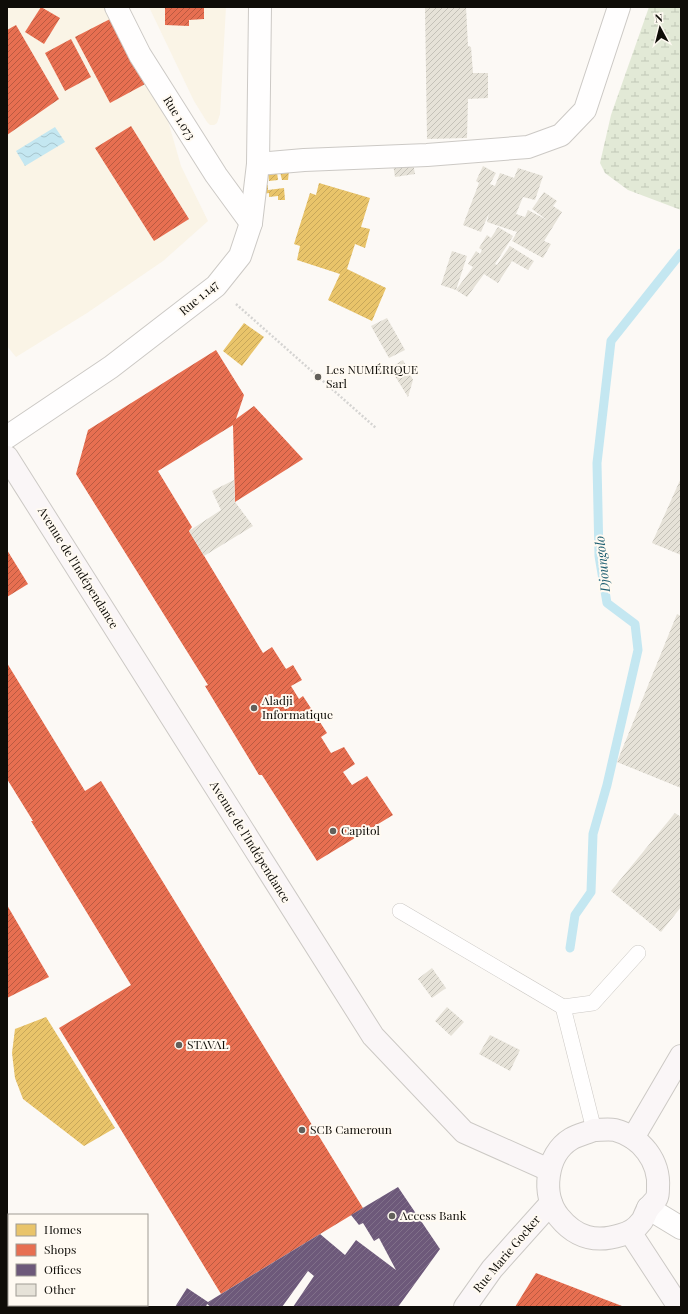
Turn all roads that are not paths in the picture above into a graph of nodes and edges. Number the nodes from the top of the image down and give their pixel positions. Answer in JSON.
{"nodes":[{"id":1,"x":116,"y":7,"type":"edge"},
{"id":2,"x":260,"y":7,"type":"edge"},
{"id":3,"x":619,"y":7,"type":"edge"},
{"id":4,"x":258,"y":164,"type":"junction"},
{"id":5,"x":251,"y":223,"type":"junction"},
{"id":6,"x":7,"y":437,"type":"edge"},
{"id":7,"x":7,"y":457,"type":"edge"},
{"id":8,"x":400,"y":911,"type":"dead end"},
{"id":9,"x":638,"y":953,"type":"dead end"},
{"id":10,"x":563,"y":1007,"type":"junction"},
{"id":11,"x":681,"y":1056,"type":"edge"},
{"id":12,"x":594,"y":1130,"type":"junction"},
{"id":13,"x":633,"y":1138,"type":"junction"},
{"id":14,"x":550,"y":1170,"type":"junction"},
{"id":15,"x":551,"y":1203,"type":"junction"},
{"id":16,"x":648,"y":1208,"type":"junction"},
{"id":17,"x":681,"y":1228,"type":"edge"},
{"id":18,"x":630,"y":1232,"type":"junction"},
{"id":19,"x":672,"y":1304,"type":"edge"},
{"id":20,"x":465,"y":1307,"type":"edge"}],
"edges":[{"from":1,"to":5,"type":"street","name":"Rue 1.073"},
{"from":2,"to":4,"type":"street","name":"Rue 1.147"},
{"from":3,"to":4,"type":"street"},
{"from":4,"to":5,"type":"street","name":"Rue 1.147"},
{"from":5,"to":6,"type":"street","name":"Rue 1.147"},
{"from":7,"to":14,"type":"main road","name":"Avenue de l'Indépendance"},
{"from":8,"to":10,"type":"lane"},
{"from":9,"to":10,"type":"lane"},
{"from":10,"to":12,"type":"lane"},
{"from":11,"to":13,"type":"main road"},
{"from":12,"to":13,"type":"main road"},
{"from":12,"to":14,"type":"main road"},
{"from":13,"to":16,"type":"main road"},
{"from":14,"to":15,"type":"main road"},
{"from":15,"to":18,"type":"main road"},
{"from":15,"to":20,"type":"main road","name":"Rue Marie Gocker"},
{"from":16,"to":17,"type":"street"},
{"from":16,"to":18,"type":"main road"},
{"from":18,"to":19,"type":"main road"}]}
